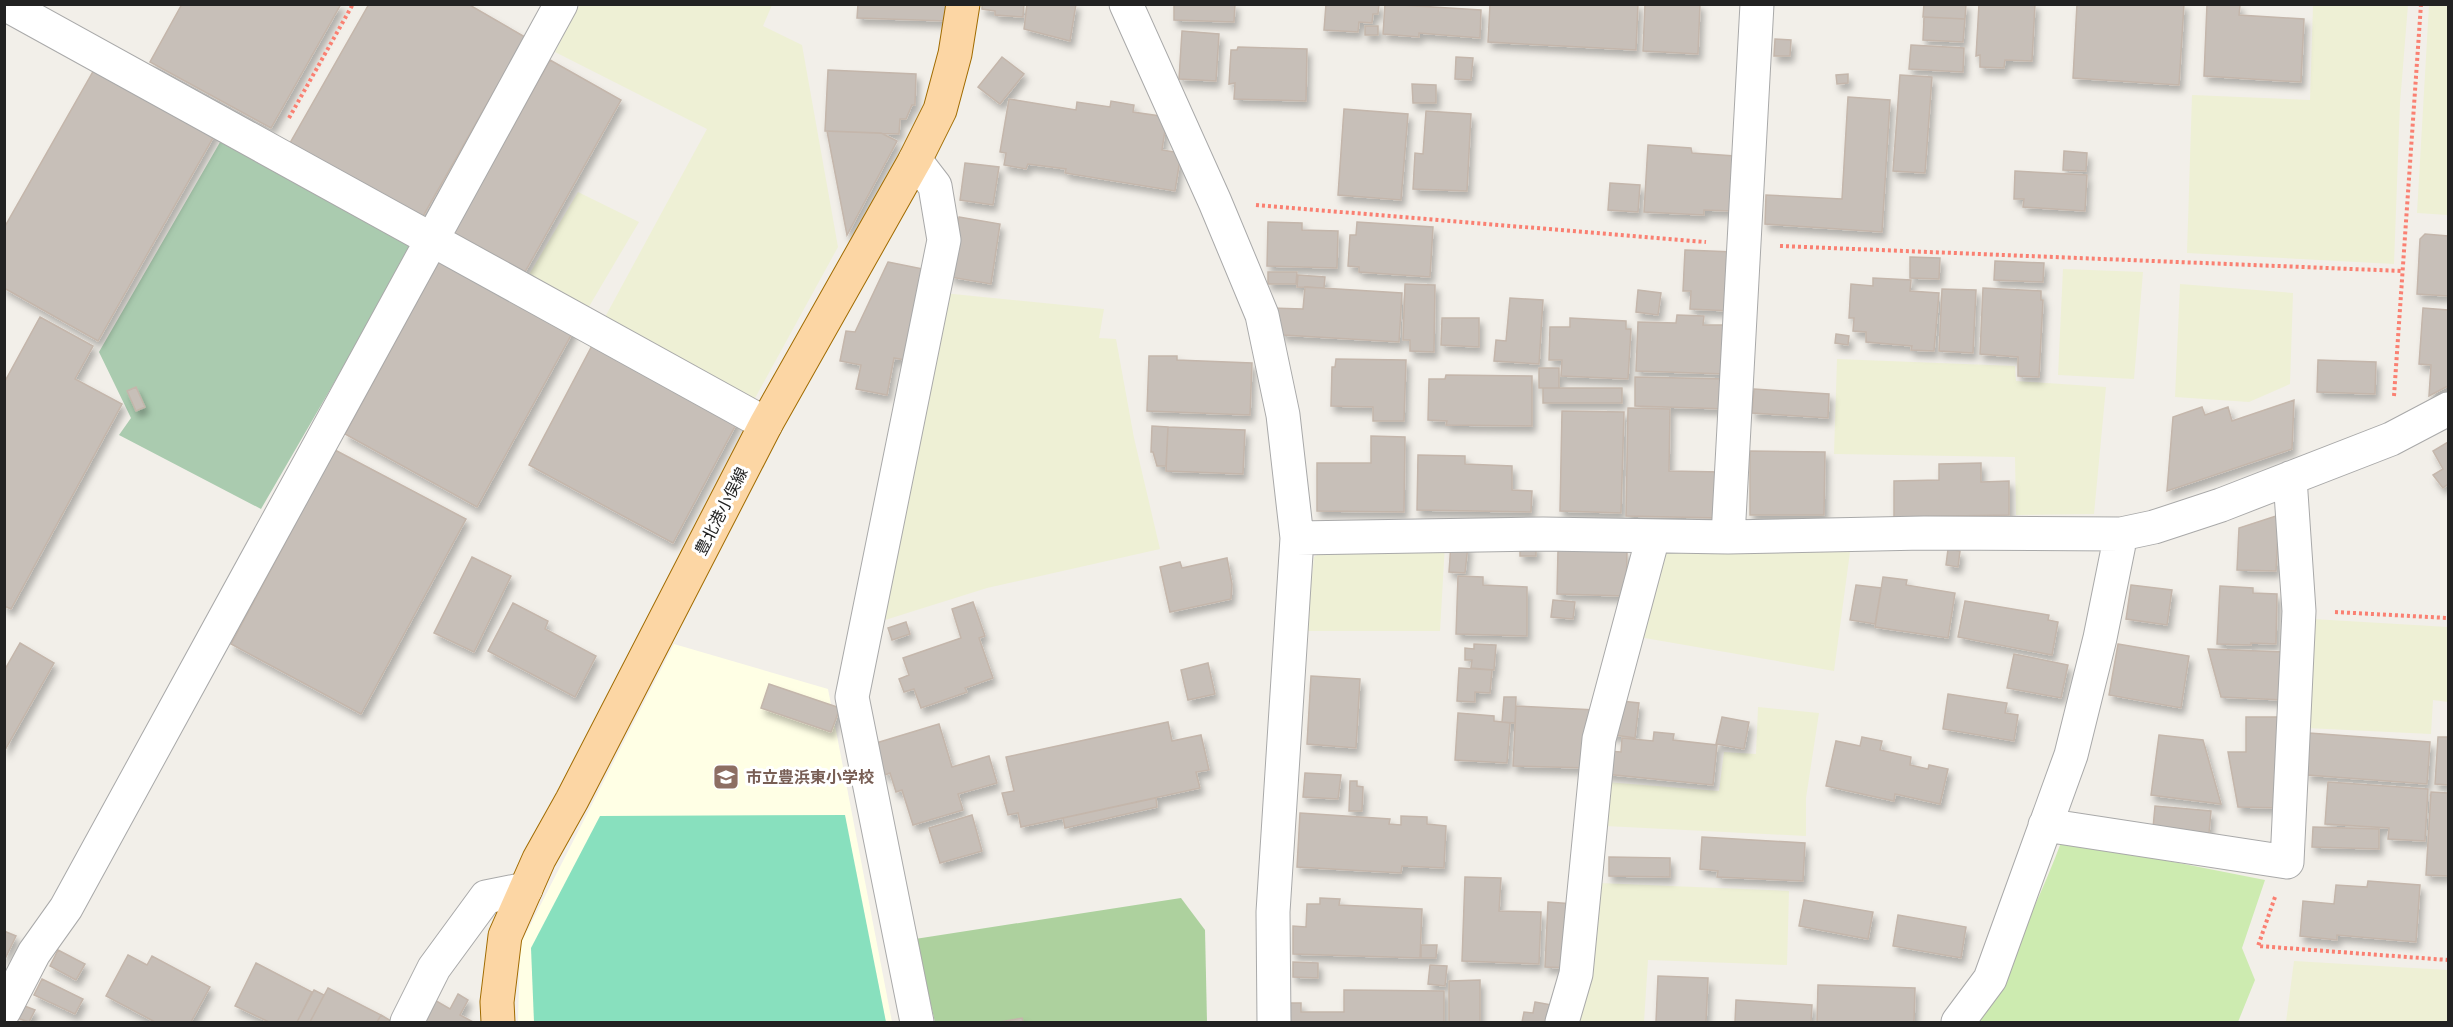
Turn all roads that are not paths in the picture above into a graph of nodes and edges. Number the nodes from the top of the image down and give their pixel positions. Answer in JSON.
{"nodes":[{"id":1,"x":5,"y":4,"type":"edge"},
{"id":2,"x":561,"y":4,"type":"edge"},
{"id":3,"x":963,"y":4,"type":"edge"},
{"id":4,"x":1126,"y":4,"type":"edge"},
{"id":5,"x":1757,"y":4,"type":"edge"},
{"id":6,"x":915,"y":160,"type":"junction"},
{"id":7,"x":432,"y":238,"type":"junction"},
{"id":8,"x":2448,"y":409,"type":"edge"},
{"id":9,"x":766,"y":424,"type":"junction"},
{"id":10,"x":2290,"y":478,"type":"junction"},
{"id":11,"x":2121,"y":534,"type":"junction"},
{"id":12,"x":1653,"y":537,"type":"junction"},
{"id":13,"x":1728,"y":537,"type":"junction"},
{"id":14,"x":1297,"y":538,"type":"junction"},
{"id":15,"x":2045,"y":825,"type":"junction"},
{"id":16,"x":526,"y":889,"type":"junction"},
{"id":17,"x":4,"y":1011,"type":"edge"},
{"id":18,"x":407,"y":1023,"type":"edge"},
{"id":19,"x":498,"y":1023,"type":"edge"},
{"id":20,"x":917,"y":1023,"type":"edge"},
{"id":21,"x":1274,"y":1023,"type":"edge"},
{"id":22,"x":1562,"y":1023,"type":"edge"},
{"id":23,"x":1958,"y":1023,"type":"edge"}],
"edges":[{"from":1,"to":7,"type":"street"},
{"from":2,"to":7,"type":"street"},
{"from":3,"to":6,"type":"main road","name":"豊北港小俣線"},
{"from":4,"to":14,"type":"street"},
{"from":5,"to":13,"type":"street"},
{"from":6,"to":9,"type":"main road","name":"豊北港小俣線"},
{"from":6,"to":20,"type":"street"},
{"from":7,"to":9,"type":"street"},
{"from":7,"to":17,"type":"street"},
{"from":8,"to":10,"type":"street"},
{"from":9,"to":16,"type":"main road","name":"豊北港小俣線"},
{"from":10,"to":11,"type":"street"},
{"from":10,"to":15,"type":"street"},
{"from":11,"to":13,"type":"street"},
{"from":11,"to":15,"type":"street"},
{"from":12,"to":13,"type":"street"},
{"from":12,"to":14,"type":"street"},
{"from":12,"to":22,"type":"street"},
{"from":14,"to":21,"type":"street"},
{"from":15,"to":23,"type":"street"},
{"from":16,"to":18,"type":"street"},
{"from":16,"to":19,"type":"main road","name":"豊北港小俣線"}]}
